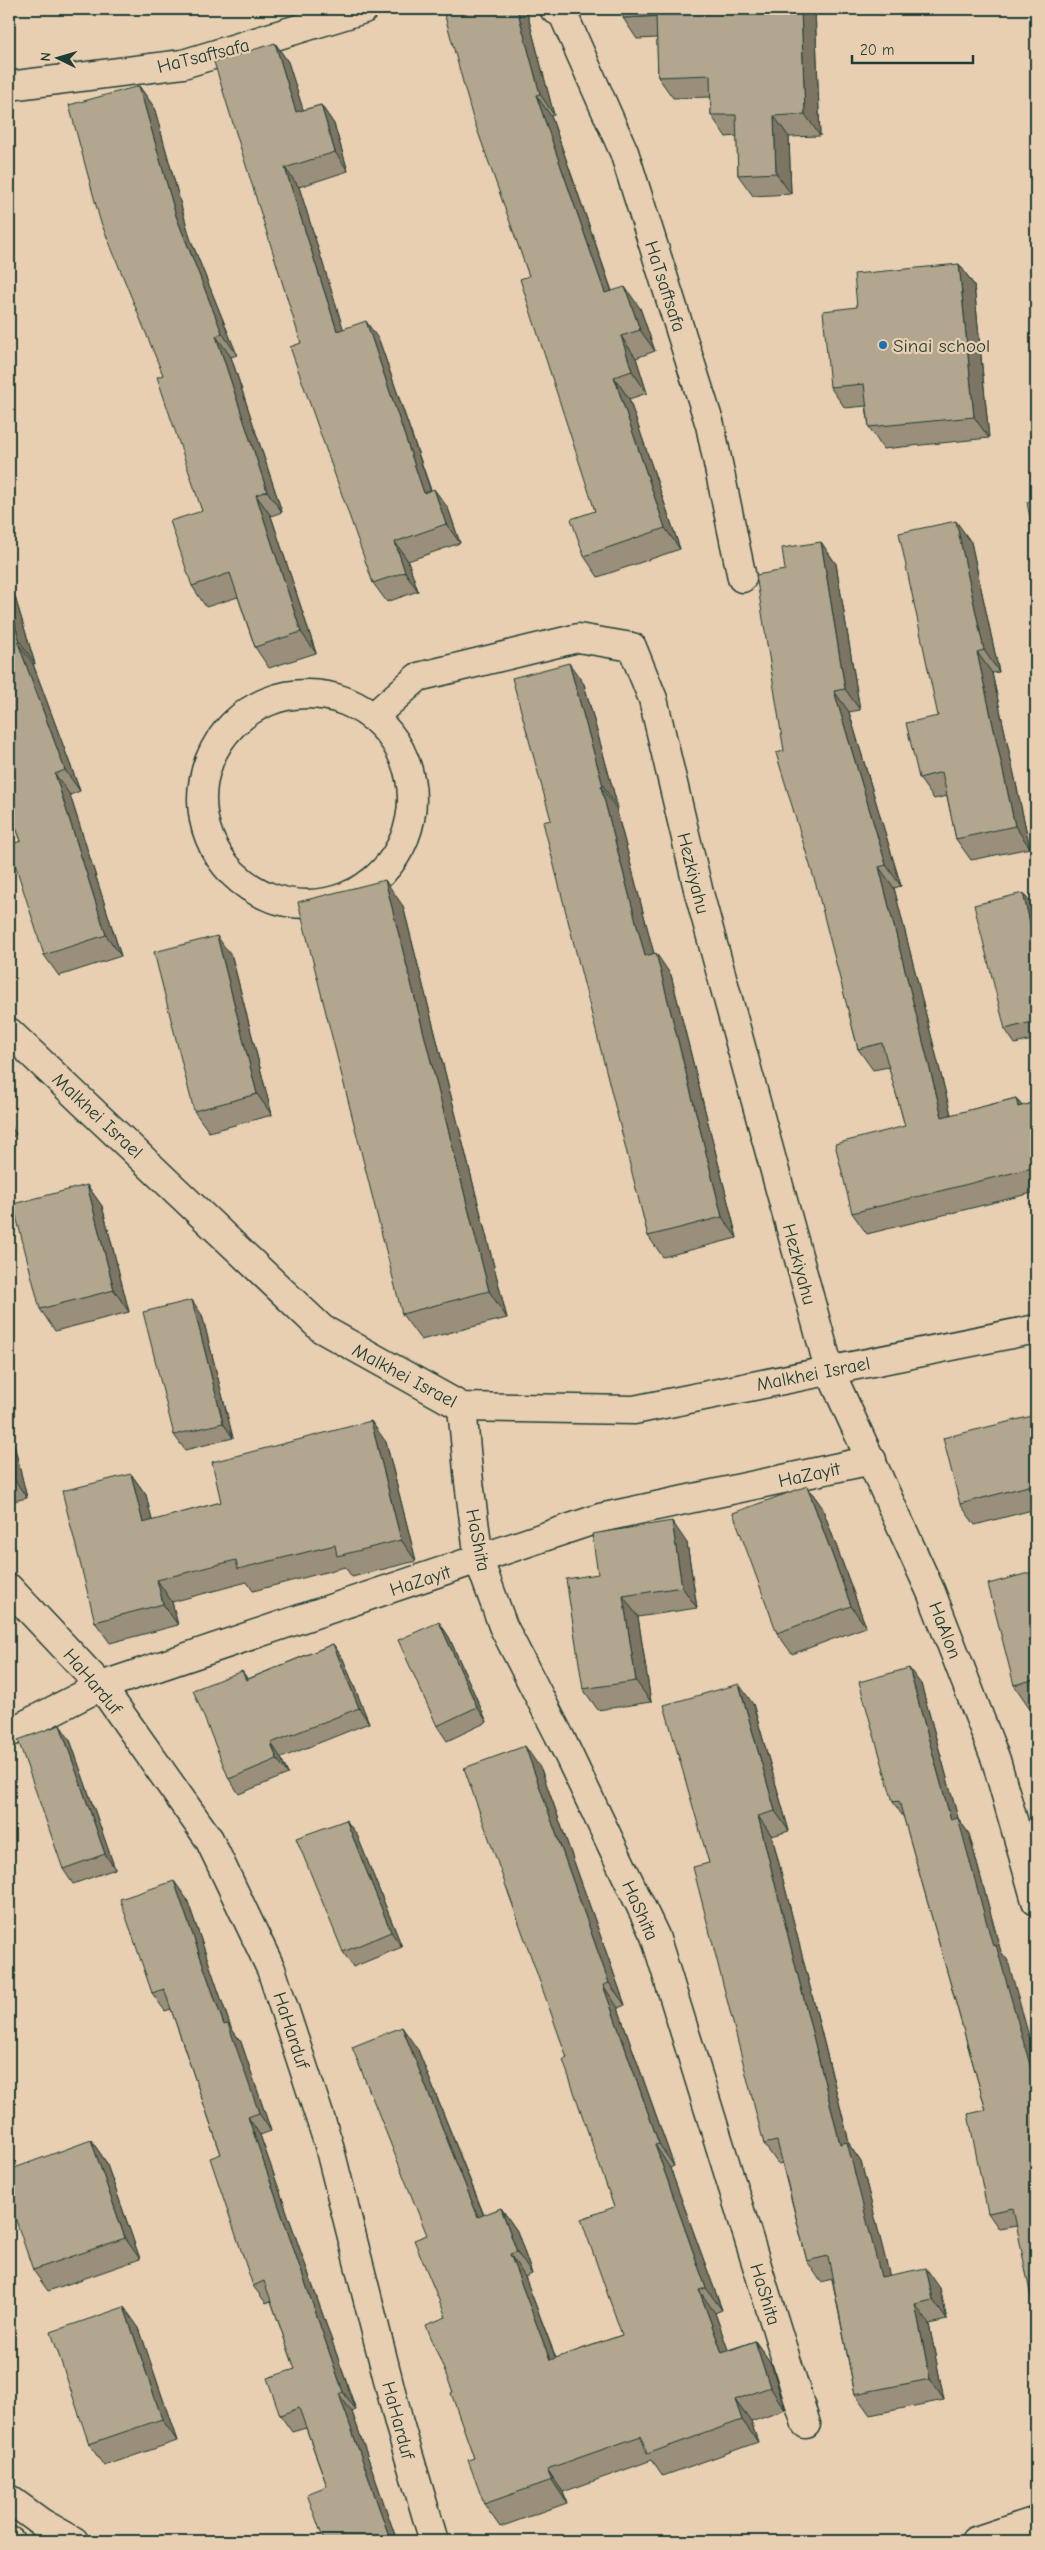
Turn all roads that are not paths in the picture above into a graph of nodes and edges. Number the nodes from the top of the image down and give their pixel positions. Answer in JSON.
{"nodes":[{"id":1,"x":364,"y":9,"type":"edge"},
{"id":2,"x":554,"y":9,"type":"edge"},
{"id":3,"x":9,"y":86,"type":"edge"},
{"id":4,"x":742,"y":578,"type":"dead end"},
{"id":5,"x":373,"y":717,"type":"junction"},
{"id":6,"x":9,"y":1032,"type":"edge"},
{"id":7,"x":1036,"y":1329,"type":"edge"},
{"id":8,"x":829,"y":1369,"type":"junction"},
{"id":9,"x":462,"y":1407,"type":"junction"},
{"id":10,"x":872,"y":1460,"type":"junction"},
{"id":11,"x":479,"y":1560,"type":"junction"},
{"id":12,"x":9,"y":1588,"type":"edge"},
{"id":13,"x":101,"y":1686,"type":"junction"},
{"id":14,"x":9,"y":1732,"type":"edge"},
{"id":15,"x":1036,"y":1902,"type":"edge"},
{"id":16,"x":806,"y":2424,"type":"dead end"},
{"id":17,"x":9,"y":2499,"type":"edge"},
{"id":18,"x":1036,"y":2521,"type":"edge"},
{"id":19,"x":74,"y":2541,"type":"edge"},
{"id":20,"x":434,"y":2541,"type":"edge"},
{"id":21,"x":975,"y":2541,"type":"edge"}],
"edges":[{"from":1,"to":3,"type":"street","name":"HaTsaftsafa"},
{"from":2,"to":4,"type":"street","name":"HaTsaftsafa"},
{"from":5,"to":5,"type":"street"},
{"from":5,"to":8,"type":"street","name":"Hezkiyahu"},
{"from":6,"to":9,"type":"street","name":"Malkhei Israel"},
{"from":7,"to":8,"type":"street","name":"Malkhei Israel"},
{"from":8,"to":9,"type":"street","name":"Malkhei Israel"},
{"from":8,"to":10,"type":"street","name":"HaAlon"},
{"from":9,"to":11,"type":"street","name":"HaShita"},
{"from":10,"to":11,"type":"street","name":"HaZayit"},
{"from":10,"to":15,"type":"street","name":"HaAlon"},
{"from":11,"to":13,"type":"street","name":"HaZayit"},
{"from":11,"to":16,"type":"street","name":"HaShita"},
{"from":12,"to":13,"type":"street","name":"HaHarduf"},
{"from":13,"to":14,"type":"street","name":"HaZayit"},
{"from":13,"to":20,"type":"street","name":"HaHarduf"},
{"from":17,"to":19,"type":"street"},
{"from":18,"to":21,"type":"street"}]}
